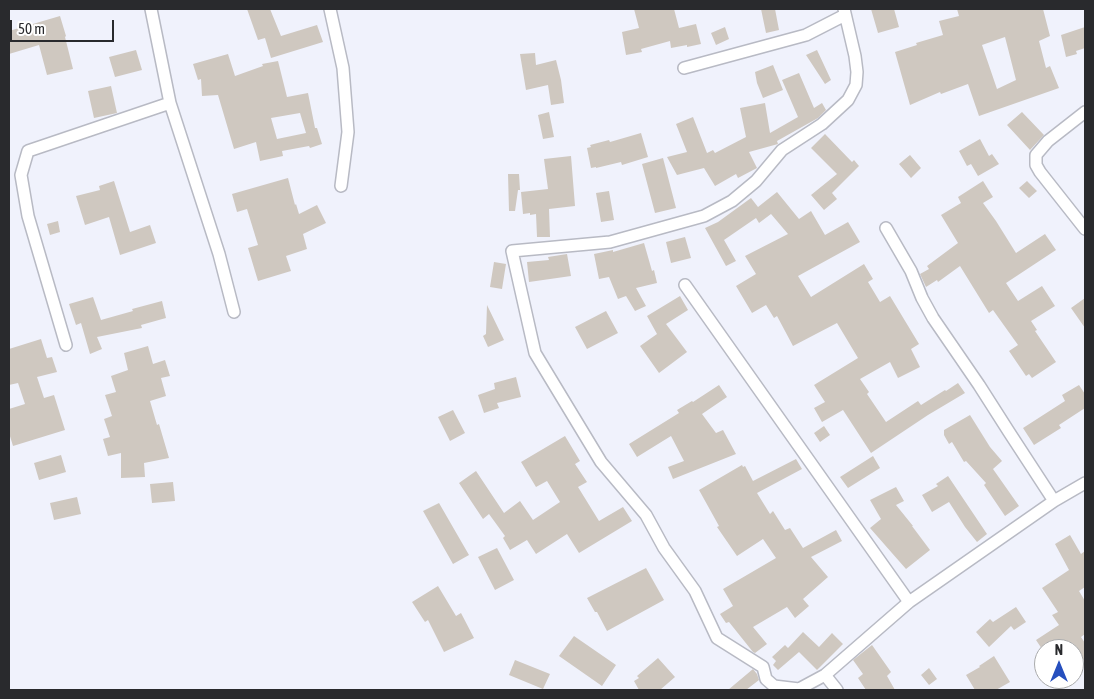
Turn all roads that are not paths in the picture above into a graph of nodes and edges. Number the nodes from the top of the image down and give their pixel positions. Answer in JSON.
{"nodes":[{"id":1,"x":152,"y":9,"type":"edge"},
{"id":2,"x":330,"y":9,"type":"edge"},
{"id":3,"x":844,"y":12,"type":"edge"},
{"id":4,"x":684,"y":68,"type":"dead end"},
{"id":5,"x":170,"y":103,"type":"junction"},
{"id":6,"x":1085,"y":112,"type":"edge"},
{"id":7,"x":341,"y":186,"type":"dead end"},
{"id":8,"x":886,"y":228,"type":"dead end"},
{"id":9,"x":1085,"y":229,"type":"edge"},
{"id":10,"x":685,"y":285,"type":"dead end"},
{"id":11,"x":234,"y":312,"type":"dead end"},
{"id":12,"x":66,"y":345,"type":"dead end"},
{"id":13,"x":1085,"y":483,"type":"edge"},
{"id":14,"x":1054,"y":501,"type":"junction"},
{"id":15,"x":909,"y":602,"type":"junction"},
{"id":16,"x":825,"y":675,"type":"junction"},
{"id":17,"x":836,"y":690,"type":"edge"}],
"edges":[{"from":1,"to":5,"type":"street"},
{"from":2,"to":7,"type":"street"},
{"from":3,"to":4,"type":"street"},
{"from":3,"to":16,"type":"street"},
{"from":5,"to":11,"type":"street"},
{"from":5,"to":12,"type":"street"},
{"from":6,"to":9,"type":"street"},
{"from":8,"to":14,"type":"street"},
{"from":10,"to":15,"type":"street"},
{"from":13,"to":14,"type":"street"},
{"from":14,"to":15,"type":"street"},
{"from":15,"to":16,"type":"street"},
{"from":16,"to":17,"type":"street"}]}
